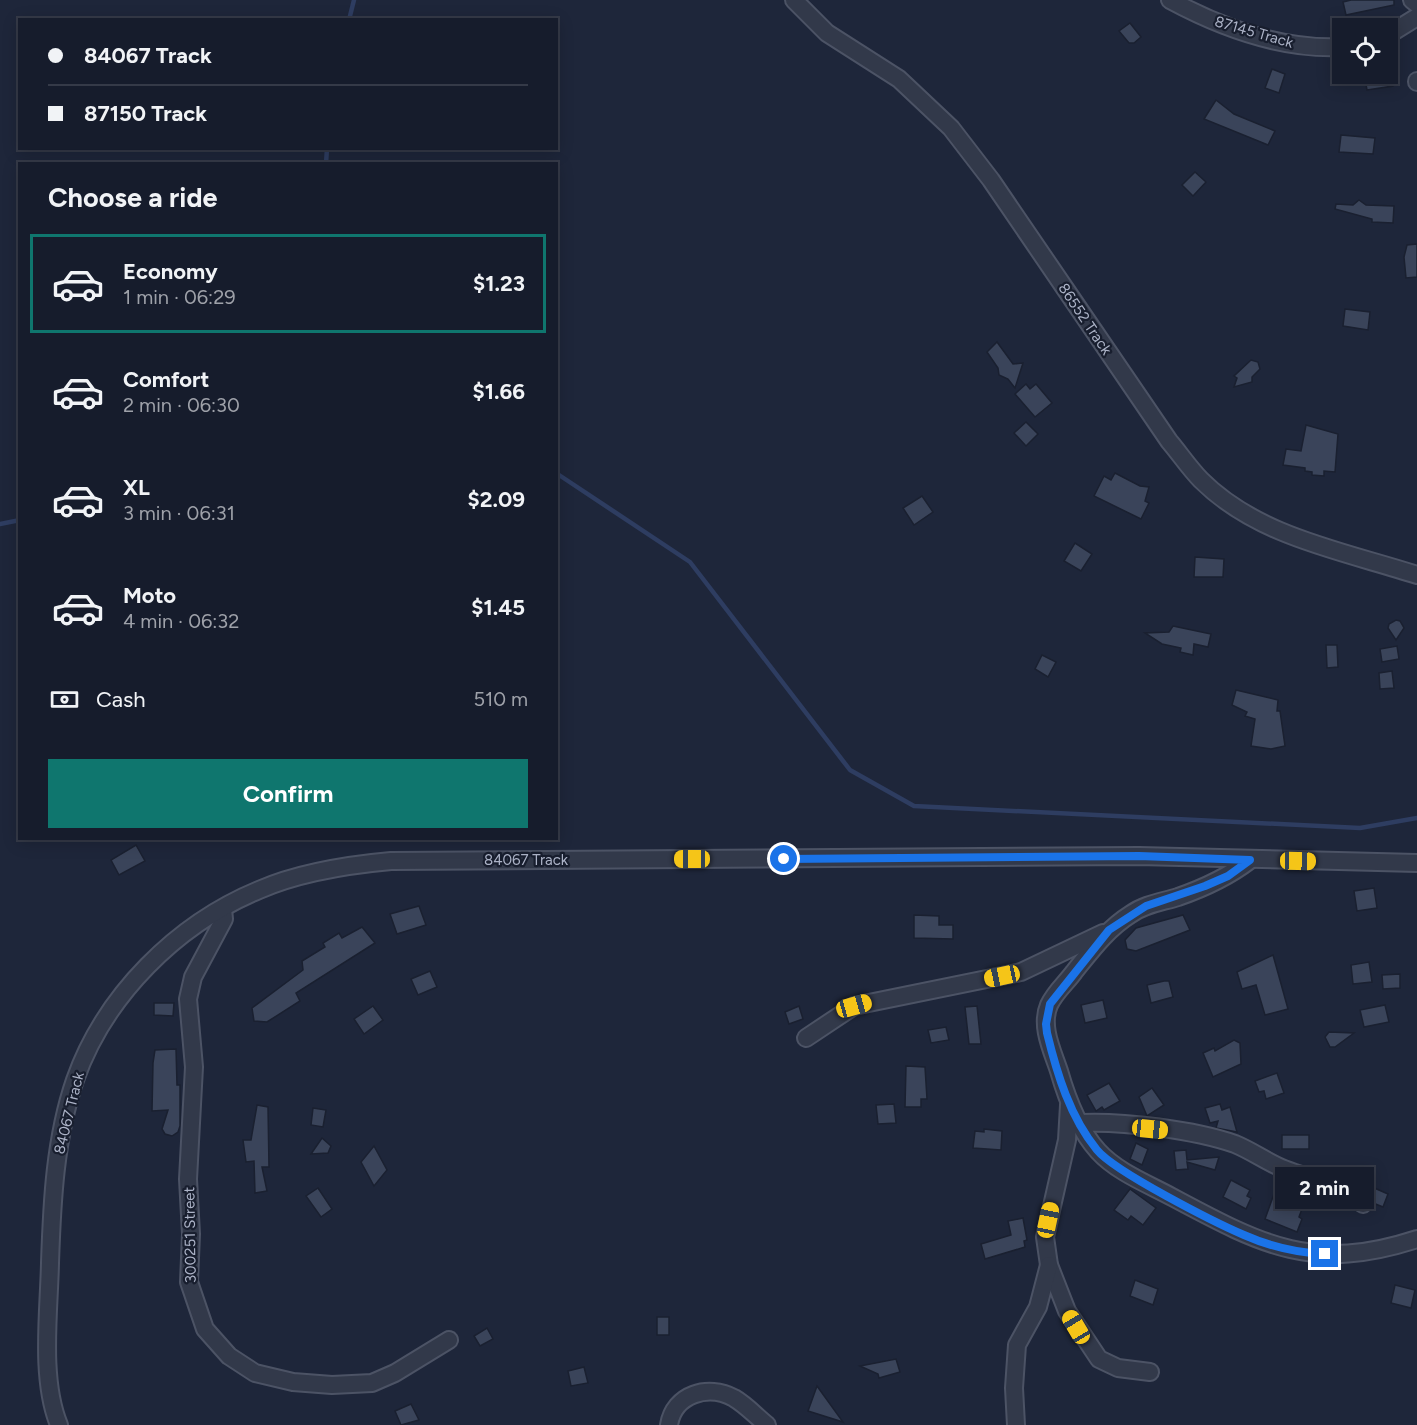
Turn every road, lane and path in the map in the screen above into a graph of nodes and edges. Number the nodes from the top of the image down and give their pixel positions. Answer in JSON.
{"nodes":[{"id":1,"x":794,"y":0,"type":"edge"},
{"id":2,"x":1170,"y":0,"type":"edge"},
{"id":3,"x":1412,"y":0,"type":"edge"},
{"id":4,"x":1417,"y":4,"type":"edge"},
{"id":5,"x":1417,"y":17,"type":"edge"},
{"id":6,"x":1398,"y":29,"type":"edge"},
{"id":7,"x":1332,"y":47,"type":"edge"},
{"id":8,"x":1417,"y":576,"type":"edge"},
{"id":9,"x":1250,"y":860,"type":"junction"},
{"id":10,"x":1417,"y":863,"type":"edge"},
{"id":11,"x":223,"y":909,"type":"junction"},
{"id":12,"x":1109,"y":930,"type":"junction"},
{"id":13,"x":806,"y":1038,"type":"dead end"},
{"id":14,"x":1069,"y":1105,"type":"junction"},
{"id":15,"x":1081,"y":1123,"type":"junction"},
{"id":16,"x":1363,"y":1203,"type":"dead end"},
{"id":17,"x":1417,"y":1239,"type":"edge"},
{"id":18,"x":1049,"y":1265,"type":"junction"},
{"id":19,"x":449,"y":1340,"type":"dead end"},
{"id":20,"x":1150,"y":1372,"type":"dead end"},
{"id":21,"x":59,"y":1425,"type":"edge"},
{"id":22,"x":669,"y":1425,"type":"edge"},
{"id":23,"x":767,"y":1425,"type":"edge"},
{"id":24,"x":1016,"y":1425,"type":"edge"}],
"edges":[{"from":1,"to":8,"type":"street","name":"86552 Track"},
{"from":2,"to":7,"type":"street","name":"87145 Track"},
{"from":3,"to":4,"type":"street"},
{"from":5,"to":6,"type":"street"},
{"from":9,"to":10,"type":"street","name":"84067 Track"},
{"from":9,"to":11,"type":"street","name":"84067 Track"},
{"from":9,"to":12,"type":"street"},
{"from":11,"to":19,"type":"street","name":"300251 Street"},
{"from":11,"to":21,"type":"street","name":"84067 Track"},
{"from":12,"to":13,"type":"street"},
{"from":12,"to":14,"type":"street"},
{"from":14,"to":15,"type":"street"},
{"from":14,"to":18,"type":"street"},
{"from":15,"to":16,"type":"street"},
{"from":15,"to":17,"type":"street"},
{"from":18,"to":20,"type":"street"},
{"from":18,"to":24,"type":"street"},
{"from":22,"to":23,"type":"street"}]}
